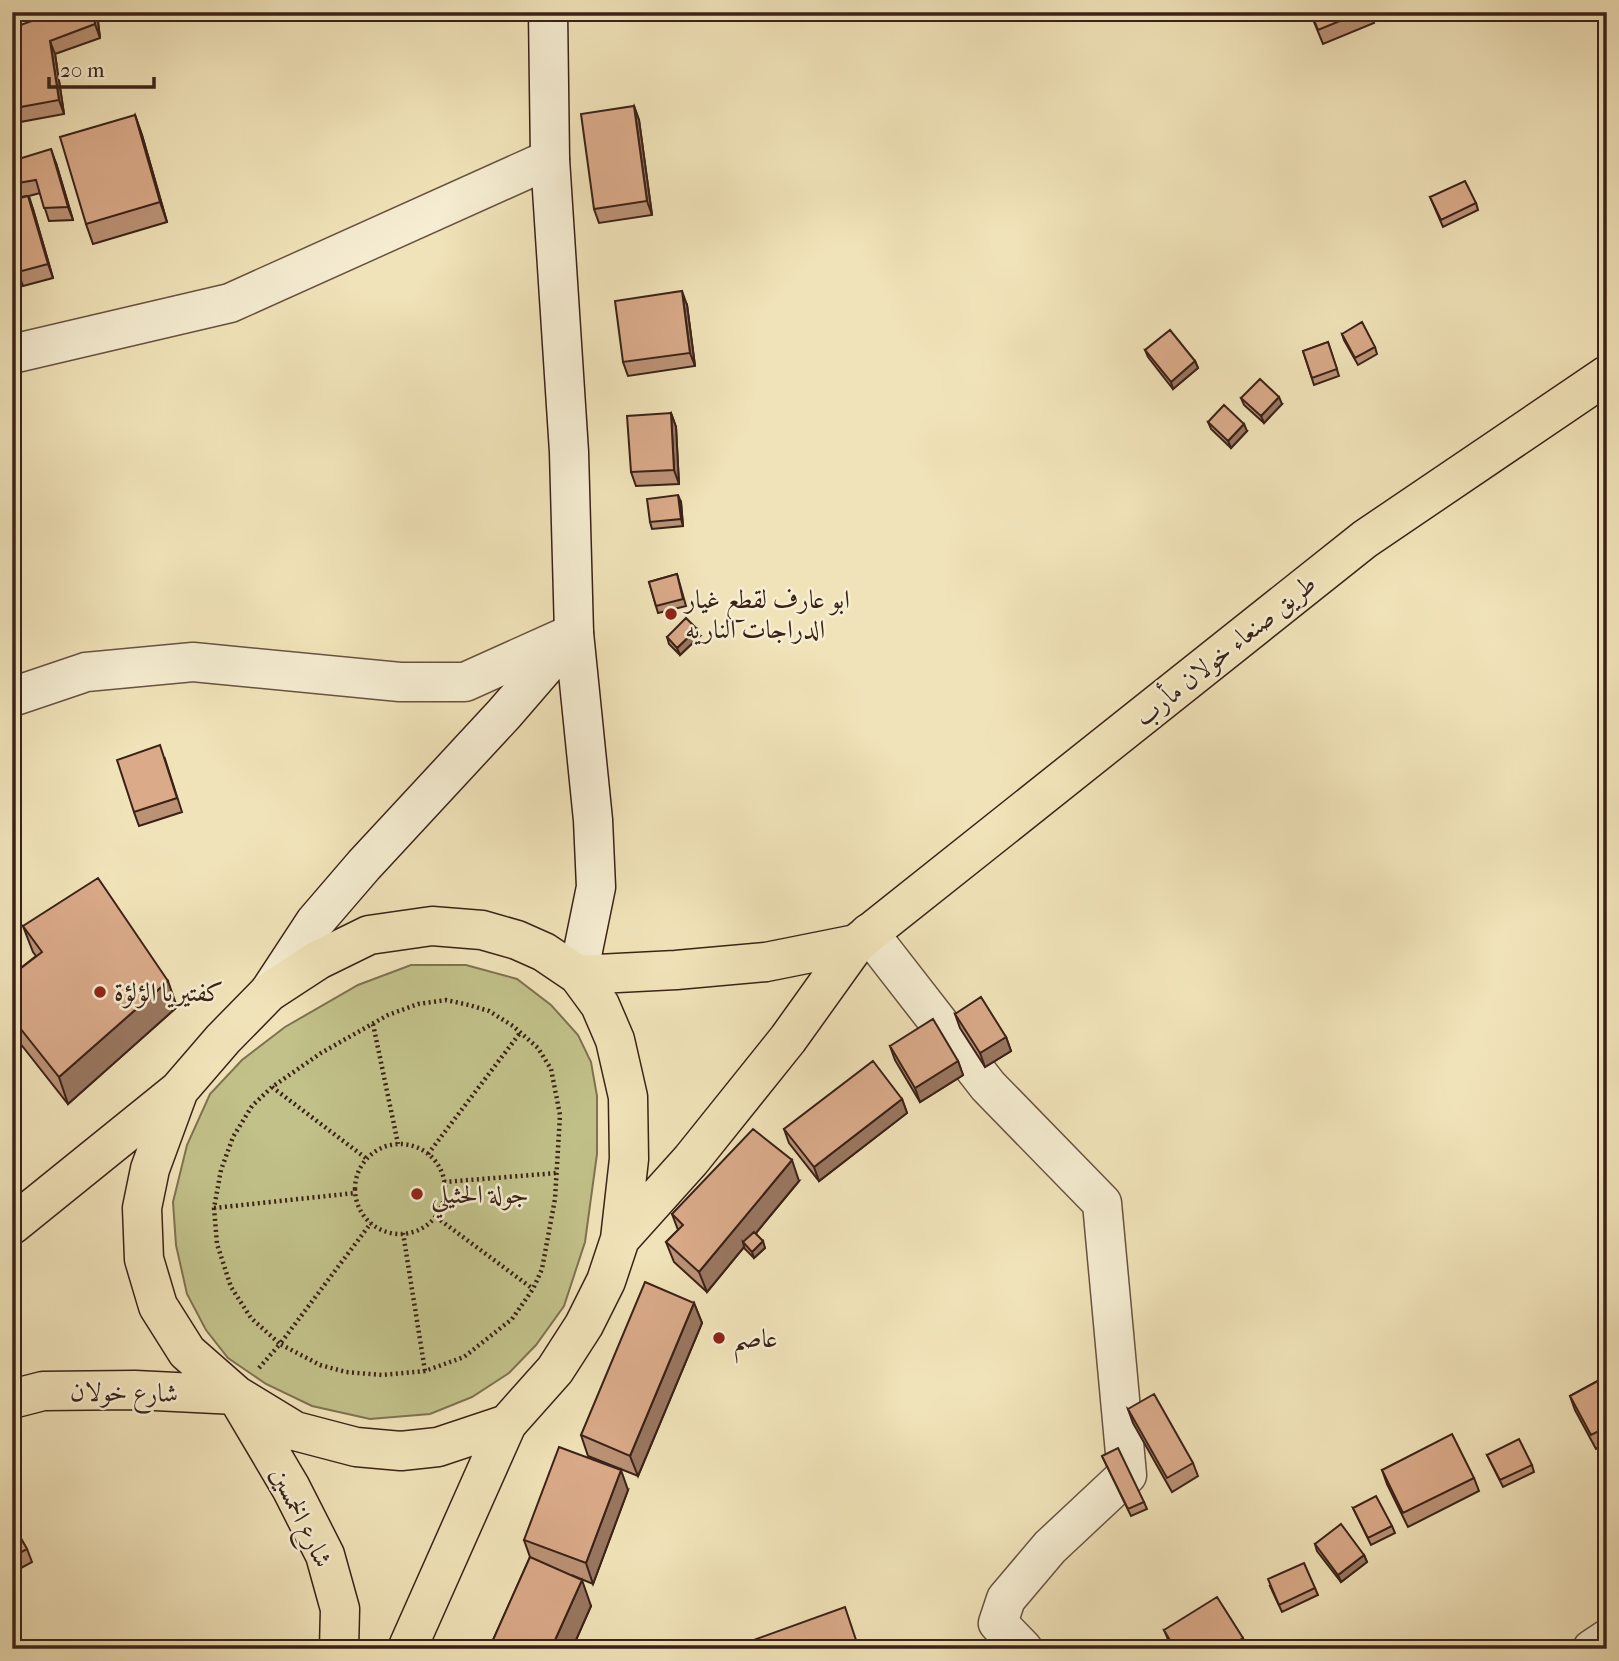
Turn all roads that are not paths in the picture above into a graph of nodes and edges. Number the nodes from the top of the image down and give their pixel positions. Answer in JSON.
{"nodes":[{"id":1,"x":548,"y":12,"type":"edge"},
{"id":2,"x":550,"y":159,"type":"junction"},
{"id":3,"x":12,"y":354,"type":"edge"},
{"id":4,"x":1607,"y":375,"type":"edge"},
{"id":5,"x":574,"y":633,"type":"junction"},
{"id":6,"x":12,"y":697,"type":"edge"},
{"id":7,"x":863,"y":939,"type":"junction"},
{"id":8,"x":578,"y":975,"type":"junction"},
{"id":9,"x":269,"y":992,"type":"junction"},
{"id":10,"x":179,"y":1090,"type":"junction"},
{"id":11,"x":12,"y":1225,"type":"edge"},
{"id":12,"x":620,"y":1239,"type":"junction"},
{"id":13,"x":236,"y":1395,"type":"junction"},
{"id":14,"x":12,"y":1399,"type":"edge"},
{"id":15,"x":507,"y":1424,"type":"junction"},
{"id":16,"x":1607,"y":1639,"type":"edge"},
{"id":17,"x":339,"y":1649,"type":"edge"},
{"id":18,"x":407,"y":1649,"type":"edge"},
{"id":19,"x":1023,"y":1649,"type":"edge"},
{"id":20,"x":1592,"y":1649,"type":"edge"}],
"edges":[{"from":1,"to":2,"type":"street"},
{"from":2,"to":3,"type":"street"},
{"from":2,"to":5,"type":"street"},
{"from":4,"to":7,"type":"main road","name":"طريق صنعاء خولان مأرب"},
{"from":5,"to":6,"type":"street"},
{"from":5,"to":8,"type":"street"},
{"from":5,"to":9,"type":"street"},
{"from":7,"to":8,"type":"main road"},
{"from":7,"to":12,"type":"main road"},
{"from":7,"to":19,"type":"street"},
{"from":8,"to":9,"type":"main road"},
{"from":8,"to":12,"type":"main road"},
{"from":9,"to":10,"type":"main road"},
{"from":10,"to":11,"type":"main road"},
{"from":10,"to":13,"type":"main road"},
{"from":12,"to":15,"type":"main road"},
{"from":13,"to":14,"type":"main road","name":"شارع خولان"},
{"from":13,"to":15,"type":"main road"},
{"from":13,"to":17,"type":"main road","name":"شارع الخمسين"},
{"from":15,"to":18,"type":"main road"},
{"from":16,"to":20,"type":"street"}]}
